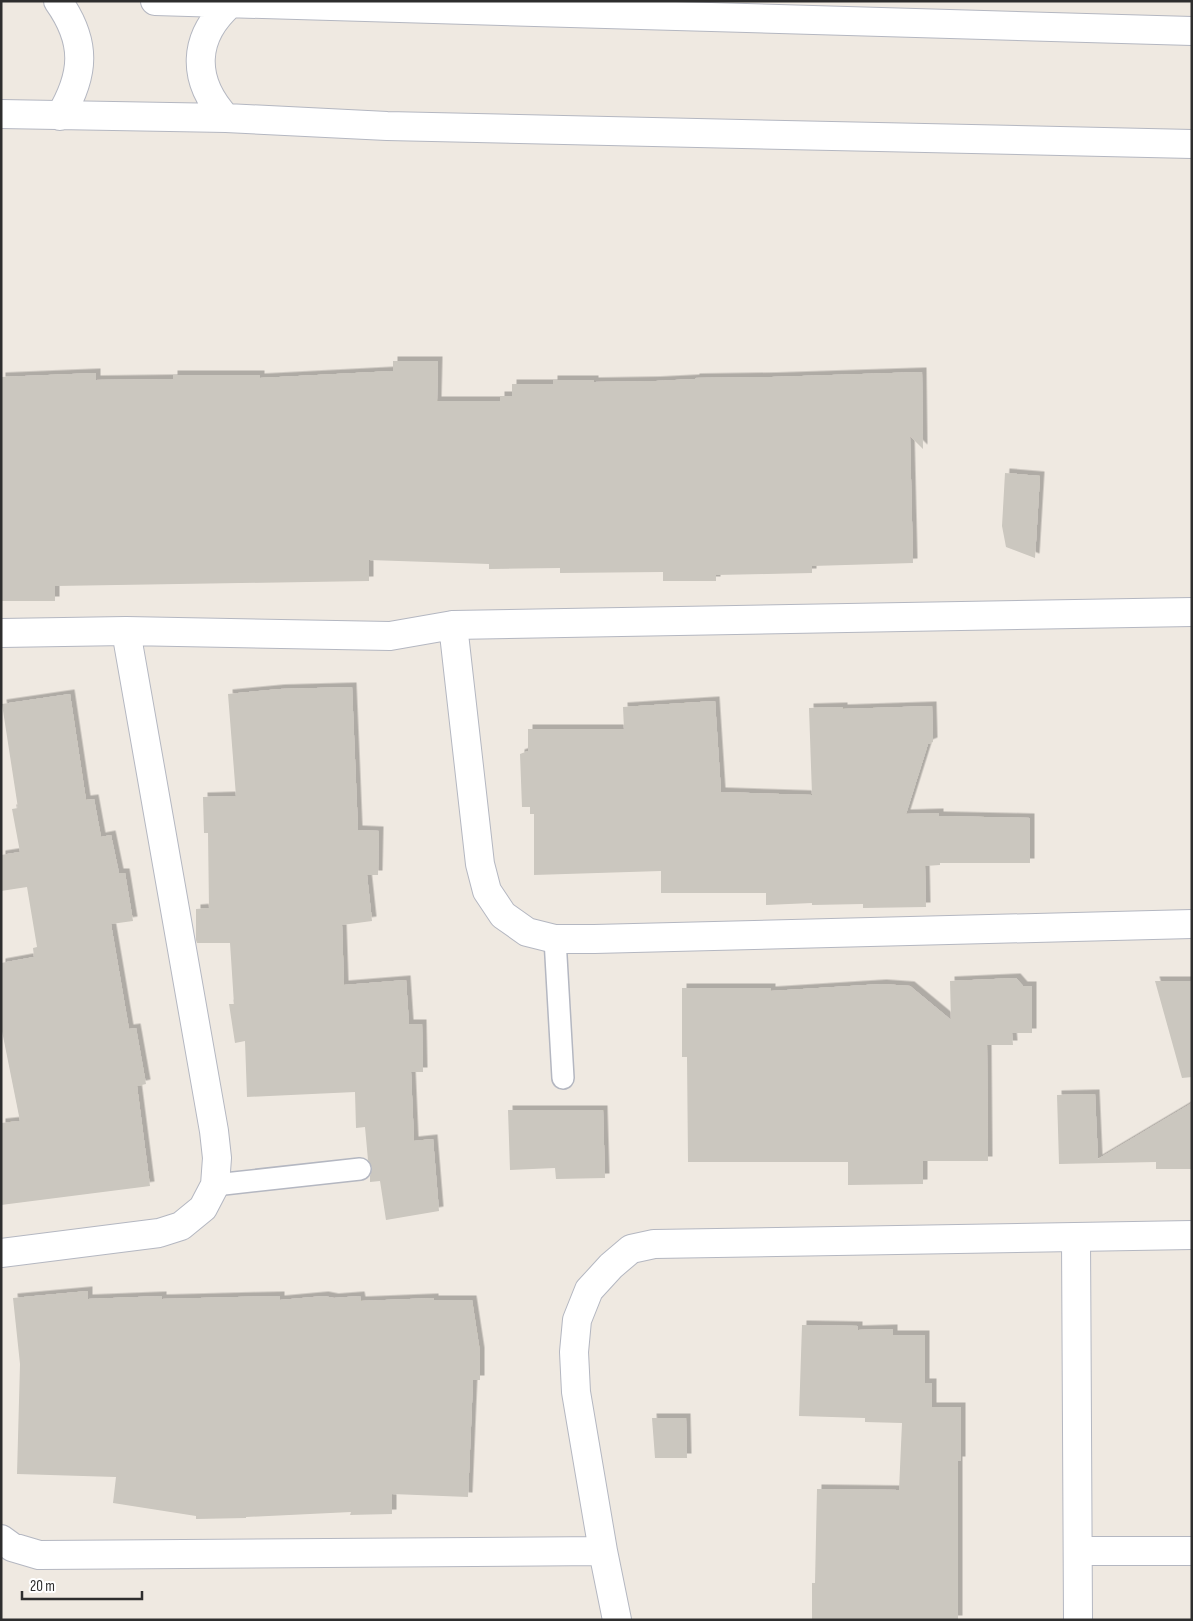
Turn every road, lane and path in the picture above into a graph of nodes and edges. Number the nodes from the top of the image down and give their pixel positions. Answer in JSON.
{"nodes":[{"id":1,"x":58,"y":1,"type":"edge"},
{"id":2,"x":156,"y":1,"type":"edge"},
{"id":3,"x":231,"y":3,"type":"junction"},
{"id":4,"x":1192,"y":31,"type":"edge"},
{"id":5,"x":1,"y":114,"type":"edge"},
{"id":6,"x":60,"y":116,"type":"junction"},
{"id":7,"x":226,"y":118,"type":"junction"},
{"id":8,"x":1192,"y":144,"type":"edge"},
{"id":9,"x":1192,"y":612,"type":"edge"},
{"id":10,"x":453,"y":625,"type":"junction"},
{"id":11,"x":126,"y":631,"type":"junction"},
{"id":12,"x":1,"y":633,"type":"edge"},
{"id":13,"x":1192,"y":924,"type":"edge"},
{"id":14,"x":555,"y":938,"type":"junction"},
{"id":15,"x":563,"y":1078,"type":"dead end"},
{"id":16,"x":360,"y":1169,"type":"dead end"},
{"id":17,"x":215,"y":1185,"type":"junction"},
{"id":18,"x":1192,"y":1235,"type":"edge"},
{"id":19,"x":1076,"y":1237,"type":"junction"},
{"id":20,"x":1,"y":1252,"type":"edge"},
{"id":21,"x":1,"y":1539,"type":"edge"},
{"id":22,"x":603,"y":1551,"type":"junction"},
{"id":23,"x":1078,"y":1551,"type":"junction"},
{"id":24,"x":1192,"y":1551,"type":"edge"},
{"id":25,"x":616,"y":1620,"type":"edge"},
{"id":26,"x":1078,"y":1620,"type":"edge"}],
"edges":[{"from":1,"to":6,"type":"street"},
{"from":2,"to":3,"type":"street"},
{"from":3,"to":4,"type":"street"},
{"from":3,"to":7,"type":"street"},
{"from":5,"to":6,"type":"street"},
{"from":6,"to":7,"type":"street"},
{"from":7,"to":8,"type":"street"},
{"from":9,"to":10,"type":"street"},
{"from":10,"to":11,"type":"street"},
{"from":10,"to":14,"type":"street"},
{"from":11,"to":12,"type":"street"},
{"from":11,"to":17,"type":"street"},
{"from":13,"to":14,"type":"street"},
{"from":14,"to":15,"type":"lane"},
{"from":16,"to":17,"type":"lane"},
{"from":17,"to":20,"type":"street"},
{"from":18,"to":19,"type":"street"},
{"from":19,"to":22,"type":"street"},
{"from":19,"to":23,"type":"street"},
{"from":21,"to":22,"type":"street"},
{"from":22,"to":25,"type":"street"},
{"from":23,"to":24,"type":"street"},
{"from":23,"to":26,"type":"street"}]}
